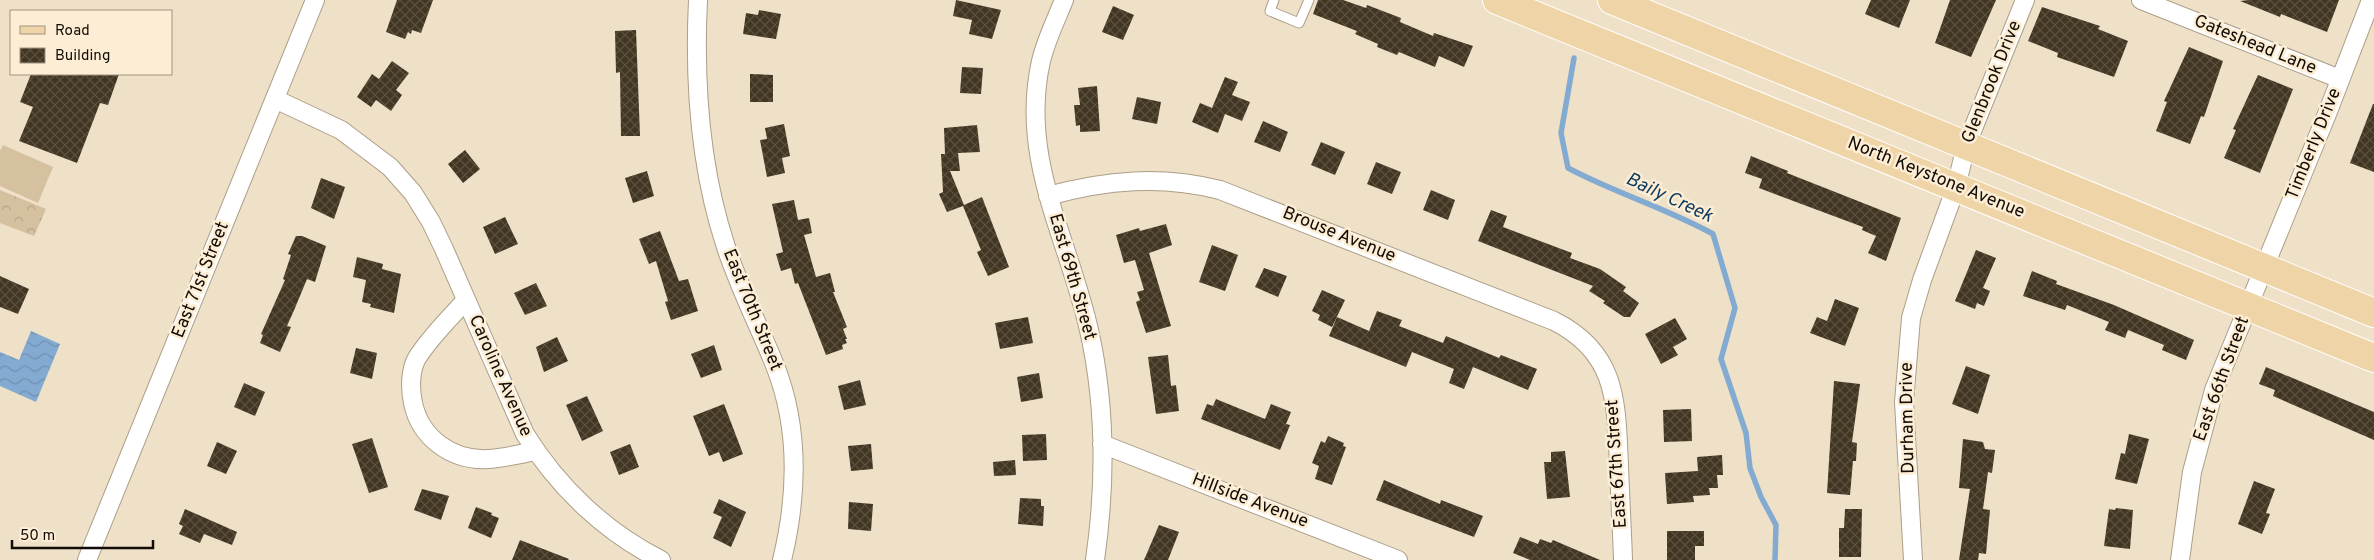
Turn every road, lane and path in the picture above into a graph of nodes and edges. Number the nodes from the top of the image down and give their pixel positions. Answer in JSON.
{"nodes":[{"id":1,"x":316,"y":0,"type":"edge"},
{"id":2,"x":698,"y":0,"type":"edge"},
{"id":3,"x":1064,"y":0,"type":"edge"},
{"id":4,"x":1274,"y":0,"type":"edge"},
{"id":5,"x":1309,"y":0,"type":"edge"},
{"id":6,"x":1497,"y":0,"type":"edge"},
{"id":7,"x":1612,"y":0,"type":"edge"},
{"id":8,"x":2025,"y":0,"type":"edge"},
{"id":9,"x":2141,"y":0,"type":"edge"},
{"id":10,"x":2371,"y":0,"type":"edge"},
{"id":11,"x":2340,"y":79,"type":"junction"},
{"id":12,"x":275,"y":99,"type":"junction"},
{"id":13,"x":1961,"y":166,"type":"junction"},
{"id":14,"x":1048,"y":196,"type":"junction"},
{"id":15,"x":2257,"y":287,"type":"junction"},
{"id":16,"x":466,"y":300,"type":"junction"},
{"id":17,"x":2374,"y":313,"type":"edge"},
{"id":18,"x":2374,"y":358,"type":"edge"},
{"id":19,"x":1605,"y":370,"type":"joint"},
{"id":20,"x":1102,"y":444,"type":"junction"},
{"id":21,"x":536,"y":451,"type":"junction"},
{"id":22,"x":86,"y":560,"type":"edge"},
{"id":23,"x":661,"y":560,"type":"edge"},
{"id":24,"x":782,"y":560,"type":"edge"},
{"id":25,"x":1094,"y":560,"type":"edge"},
{"id":26,"x":1398,"y":560,"type":"edge"},
{"id":27,"x":1623,"y":560,"type":"edge"},
{"id":28,"x":1913,"y":560,"type":"edge"},
{"id":29,"x":2180,"y":560,"type":"edge"}],
"edges":[{"from":1,"to":12,"type":"street","name":"East 71st Street"},
{"from":2,"to":24,"type":"street","name":"East 70th Street"},
{"from":3,"to":14,"type":"street","name":"East 69th Street"},
{"from":4,"to":5,"type":"lane"},
{"from":6,"to":13,"type":"main road","name":"North Keystone Avenue"},
{"from":7,"to":13,"type":"main road","name":"North Keystone Avenue"},
{"from":8,"to":13,"type":"street","name":"Glenbrook Drive"},
{"from":9,"to":11,"type":"street","name":"Gateshead Lane"},
{"from":10,"to":11,"type":"street","name":"Timberly Drive"},
{"from":11,"to":15,"type":"street","name":"Timberly Drive"},
{"from":12,"to":16,"type":"street","name":"Caroline Avenue"},
{"from":12,"to":22,"type":"street","name":"East 71st Street"},
{"from":13,"to":15,"type":"main road","name":"North Keystone Avenue"},
{"from":13,"to":15,"type":"main road","name":"North Keystone Avenue"},
{"from":13,"to":28,"type":"street","name":"Durham Drive"},
{"from":14,"to":19,"type":"street","name":"Brouse Avenue"},
{"from":14,"to":20,"type":"street","name":"East 69th Street"},
{"from":15,"to":17,"type":"main road","name":"North Keystone Avenue"},
{"from":15,"to":18,"type":"main road","name":"North Keystone Avenue"},
{"from":15,"to":29,"type":"street","name":"East 66th Street"},
{"from":16,"to":21,"type":"street","name":"Caroline Avenue"},
{"from":16,"to":21,"type":"street","name":"Caroline Avenue"},
{"from":19,"to":27,"type":"street","name":"East 67th Street"},
{"from":20,"to":25,"type":"street","name":"East 69th Street"},
{"from":20,"to":26,"type":"street","name":"Hillside Avenue"},
{"from":21,"to":23,"type":"street","name":"Caroline Avenue"}]}
